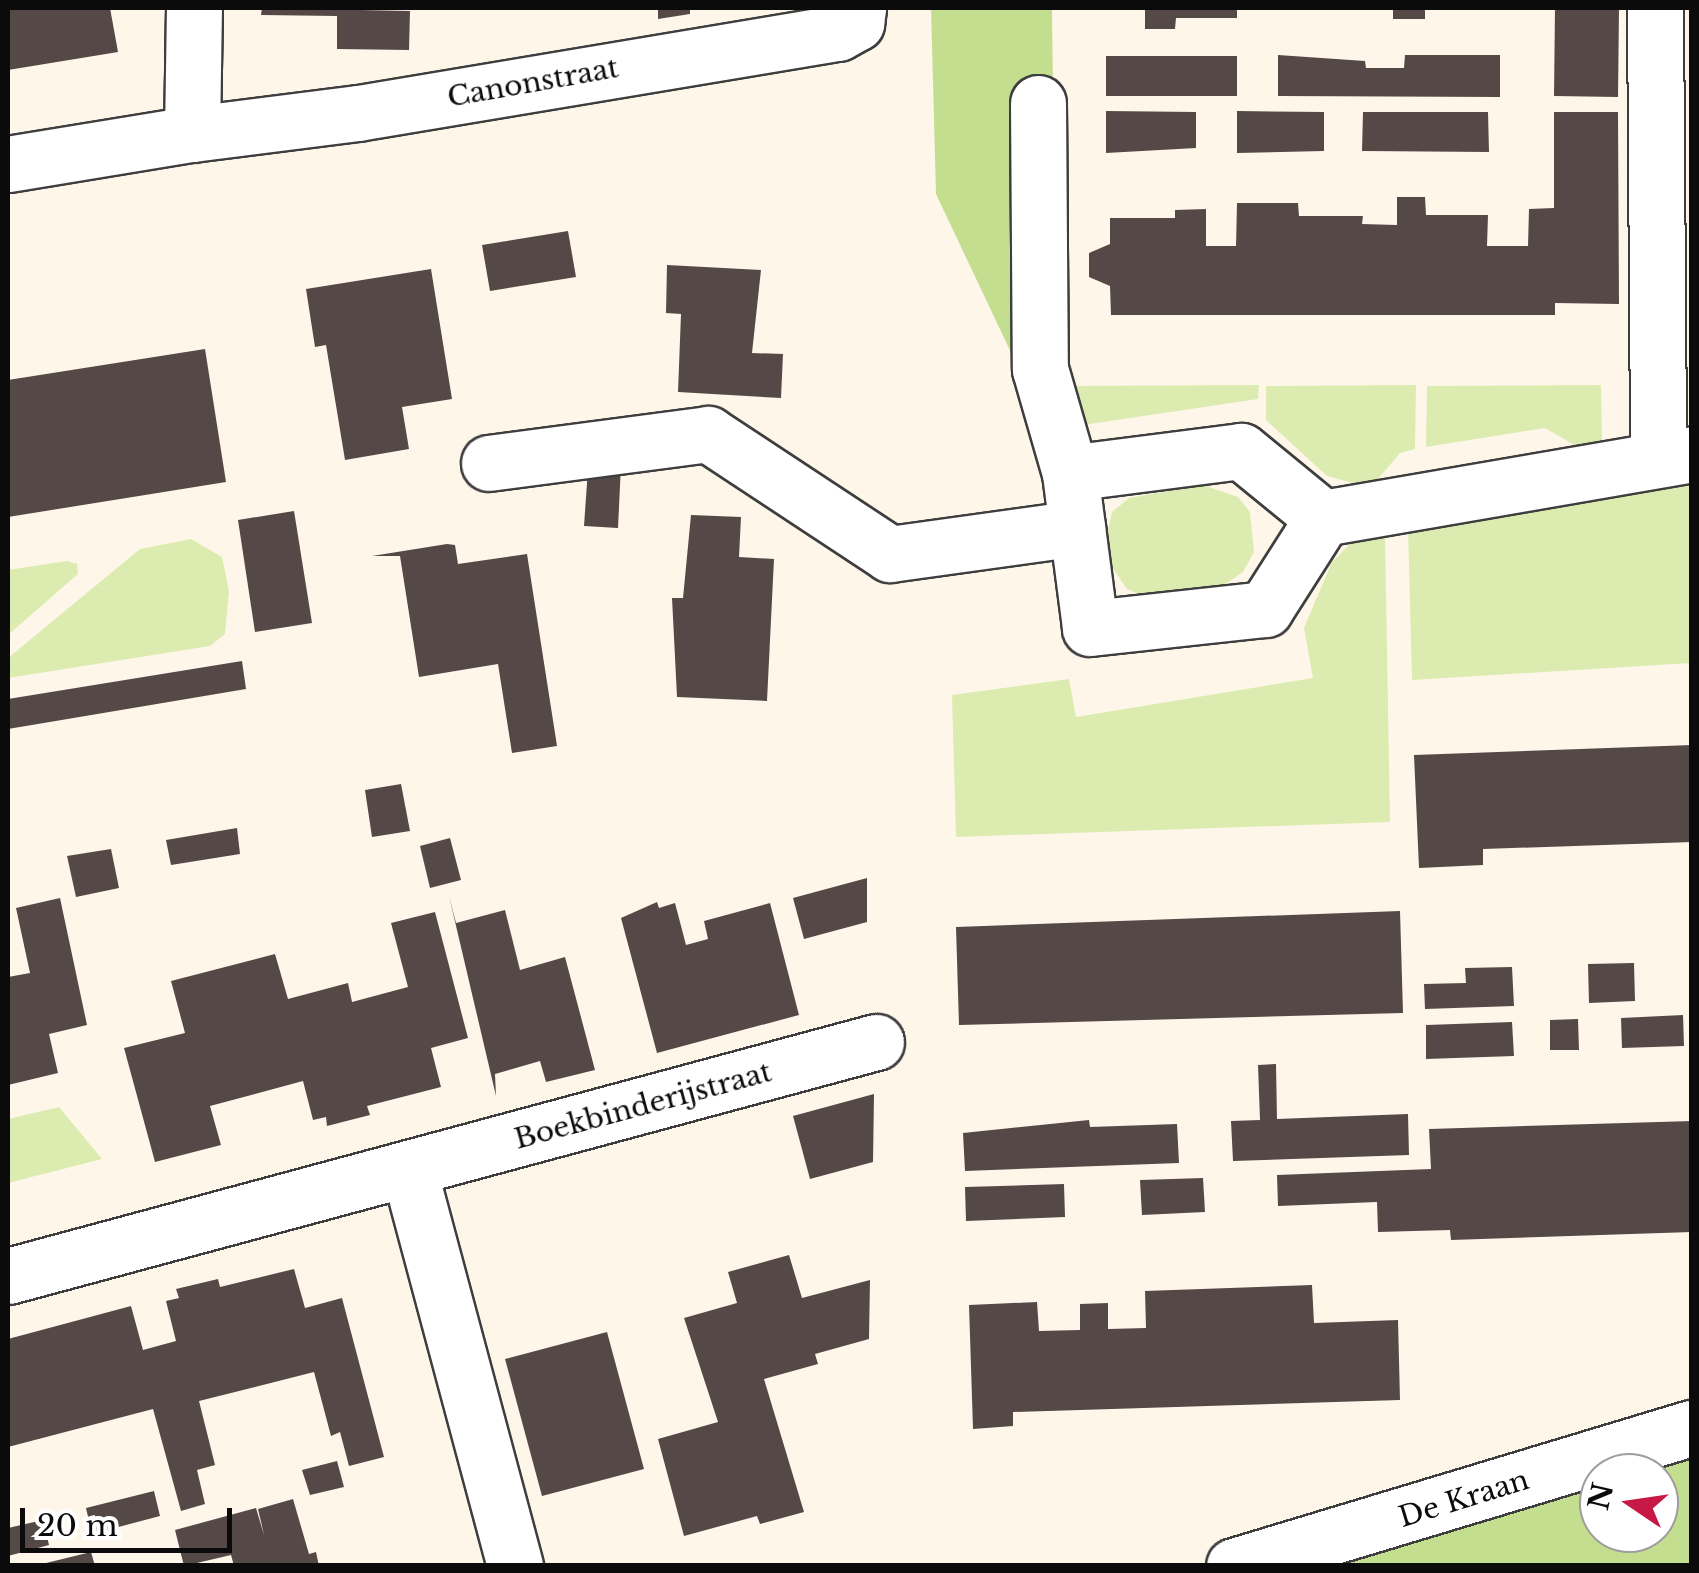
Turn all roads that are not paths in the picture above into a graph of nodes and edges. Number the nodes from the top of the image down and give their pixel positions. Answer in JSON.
{"nodes":[{"id":1,"x":194,"y":8,"type":"edge"},
{"id":2,"x":858,"y":8,"type":"edge"},
{"id":3,"x":1655,"y":8,"type":"edge"},
{"id":4,"x":1038,"y":103,"type":"dead end"},
{"id":5,"x":192,"y":134,"type":"junction"},
{"id":6,"x":8,"y":164,"type":"edge"},
{"id":7,"x":1675,"y":457,"type":"edge"},
{"id":8,"x":489,"y":463,"type":"dead end"},
{"id":9,"x":1070,"y":474,"type":"junction"},
{"id":10,"x":1323,"y":518,"type":"junction"},
{"id":11,"x":1077,"y":528,"type":"junction"},
{"id":12,"x":876,"y":1042,"type":"dead end"},
{"id":13,"x":409,"y":1170,"type":"junction"},
{"id":14,"x":8,"y":1276,"type":"edge"},
{"id":15,"x":1692,"y":1428,"type":"edge"},
{"id":16,"x":515,"y":1566,"type":"edge"},
{"id":17,"x":1234,"y":1566,"type":"edge"}],
"edges":[{"from":1,"to":5,"type":"street"},
{"from":2,"to":5,"type":"street","name":"Canonstraat"},
{"from":3,"to":7,"type":"street"},
{"from":4,"to":9,"type":"street"},
{"from":5,"to":6,"type":"street"},
{"from":7,"to":10,"type":"street"},
{"from":8,"to":11,"type":"street"},
{"from":9,"to":10,"type":"street"},
{"from":9,"to":11,"type":"street"},
{"from":10,"to":11,"type":"street"},
{"from":12,"to":13,"type":"street","name":"Boekbinderijstraat"},
{"from":13,"to":14,"type":"street","name":"Boekbinderijstraat"},
{"from":13,"to":16,"type":"street"},
{"from":15,"to":17,"type":"street","name":"De Kraan"}]}
